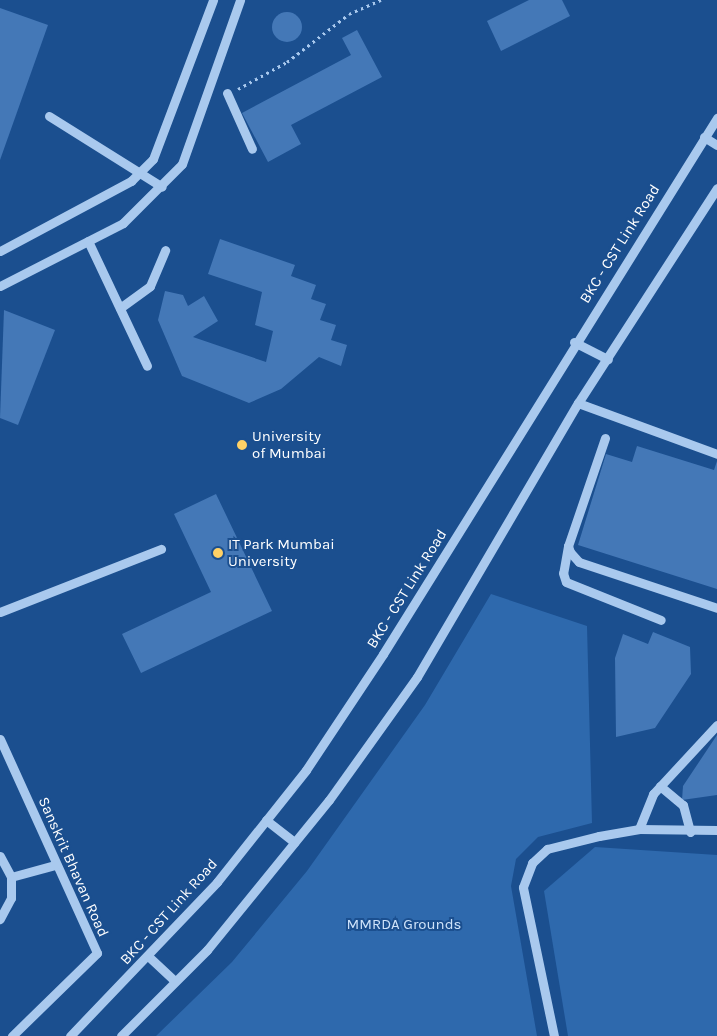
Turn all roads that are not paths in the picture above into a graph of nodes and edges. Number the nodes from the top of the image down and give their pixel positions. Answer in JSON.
{"nodes":[{"id":1,"x":213,"y":0,"type":"edge"},
{"id":2,"x":240,"y":0,"type":"edge"},
{"id":3,"x":227,"y":93,"type":"road end"},
{"id":4,"x":50,"y":116,"type":"dead end"},
{"id":5,"x":717,"y":118,"type":"edge"},
{"id":6,"x":704,"y":137,"type":"junction"},
{"id":7,"x":717,"y":145,"type":"edge"},
{"id":8,"x":252,"y":149,"type":"dead end"},
{"id":9,"x":140,"y":171,"type":"junction"},
{"id":10,"x":162,"y":187,"type":"junction"},
{"id":11,"x":717,"y":188,"type":"edge"},
{"id":12,"x":88,"y":242,"type":"junction"},
{"id":13,"x":165,"y":250,"type":"dead end"},
{"id":14,"x":0,"y":251,"type":"edge"},
{"id":15,"x":0,"y":286,"type":"edge"},
{"id":16,"x":120,"y":308,"type":"junction"},
{"id":17,"x":574,"y":342,"type":"junction"},
{"id":18,"x":608,"y":359,"type":"junction"},
{"id":19,"x":147,"y":366,"type":"dead end"},
{"id":20,"x":578,"y":403,"type":"junction"},
{"id":21,"x":605,"y":438,"type":"dead end"},
{"id":22,"x":717,"y":454,"type":"edge"},
{"id":23,"x":568,"y":546,"type":"junction"},
{"id":24,"x":161,"y":549,"type":"dead end"},
{"id":25,"x":717,"y":608,"type":"edge"},
{"id":26,"x":0,"y":612,"type":"edge"},
{"id":27,"x":661,"y":620,"type":"dead end"},
{"id":28,"x":717,"y":725,"type":"edge"},
{"id":29,"x":0,"y":739,"type":"edge"},
{"id":30,"x":660,"y":786,"type":"junction"},
{"id":31,"x":266,"y":820,"type":"junction"},
{"id":32,"x":639,"y":829,"type":"junction"},
{"id":33,"x":717,"y":830,"type":"edge"},
{"id":34,"x":690,"y":832,"type":"junction"},
{"id":35,"x":294,"y":842,"type":"junction"},
{"id":36,"x":0,"y":856,"type":"edge"},
{"id":37,"x":55,"y":865,"type":"junction"},
{"id":38,"x":11,"y":877,"type":"junction"},
{"id":39,"x":0,"y":919,"type":"edge"},
{"id":40,"x":148,"y":956,"type":"junction"},
{"id":41,"x":175,"y":982,"type":"junction"},
{"id":42,"x":12,"y":1036,"type":"edge"},
{"id":43,"x":70,"y":1036,"type":"edge"},
{"id":44,"x":121,"y":1036,"type":"edge"},
{"id":45,"x":554,"y":1036,"type":"edge"}],
"edges":[{"from":1,"to":9,"type":"street"},
{"from":2,"to":10,"type":"street"},
{"from":3,"to":8,"type":"street"},
{"from":4,"to":9,"type":"street"},
{"from":5,"to":6,"type":"street","name":"BKC - CST Link Road"},
{"from":6,"to":7,"type":"street"},
{"from":6,"to":17,"type":"street","name":"BKC - CST Link Road"},
{"from":9,"to":10,"type":"street"},
{"from":9,"to":14,"type":"street"},
{"from":10,"to":12,"type":"street"},
{"from":11,"to":18,"type":"street"},
{"from":12,"to":15,"type":"street"},
{"from":12,"to":16,"type":"street"},
{"from":13,"to":16,"type":"street"},
{"from":16,"to":19,"type":"street"},
{"from":17,"to":18,"type":"street"},
{"from":17,"to":31,"type":"street","name":"BKC - CST Link Road"},
{"from":18,"to":20,"type":"street"},
{"from":20,"to":22,"type":"street"},
{"from":20,"to":35,"type":"street"},
{"from":21,"to":23,"type":"street"},
{"from":23,"to":25,"type":"street"},
{"from":23,"to":27,"type":"street"},
{"from":24,"to":26,"type":"street"},
{"from":28,"to":30,"type":"street"},
{"from":29,"to":37,"type":"street","name":"Sanskrit Bhavan Road"},
{"from":30,"to":32,"type":"street"},
{"from":30,"to":34,"type":"street"},
{"from":31,"to":35,"type":"street"},
{"from":31,"to":40,"type":"street","name":"BKC - CST Link Road"},
{"from":32,"to":34,"type":"street"},
{"from":32,"to":45,"type":"street"},
{"from":33,"to":34,"type":"street"},
{"from":35,"to":41,"type":"street"},
{"from":36,"to":38,"type":"street"},
{"from":37,"to":38,"type":"street"},
{"from":37,"to":42,"type":"street","name":"Sanskrit Bhavan Road"},
{"from":38,"to":39,"type":"street"},
{"from":40,"to":41,"type":"street"},
{"from":40,"to":43,"type":"street","name":"BKC - CST Link Road"},
{"from":41,"to":44,"type":"street"}]}
